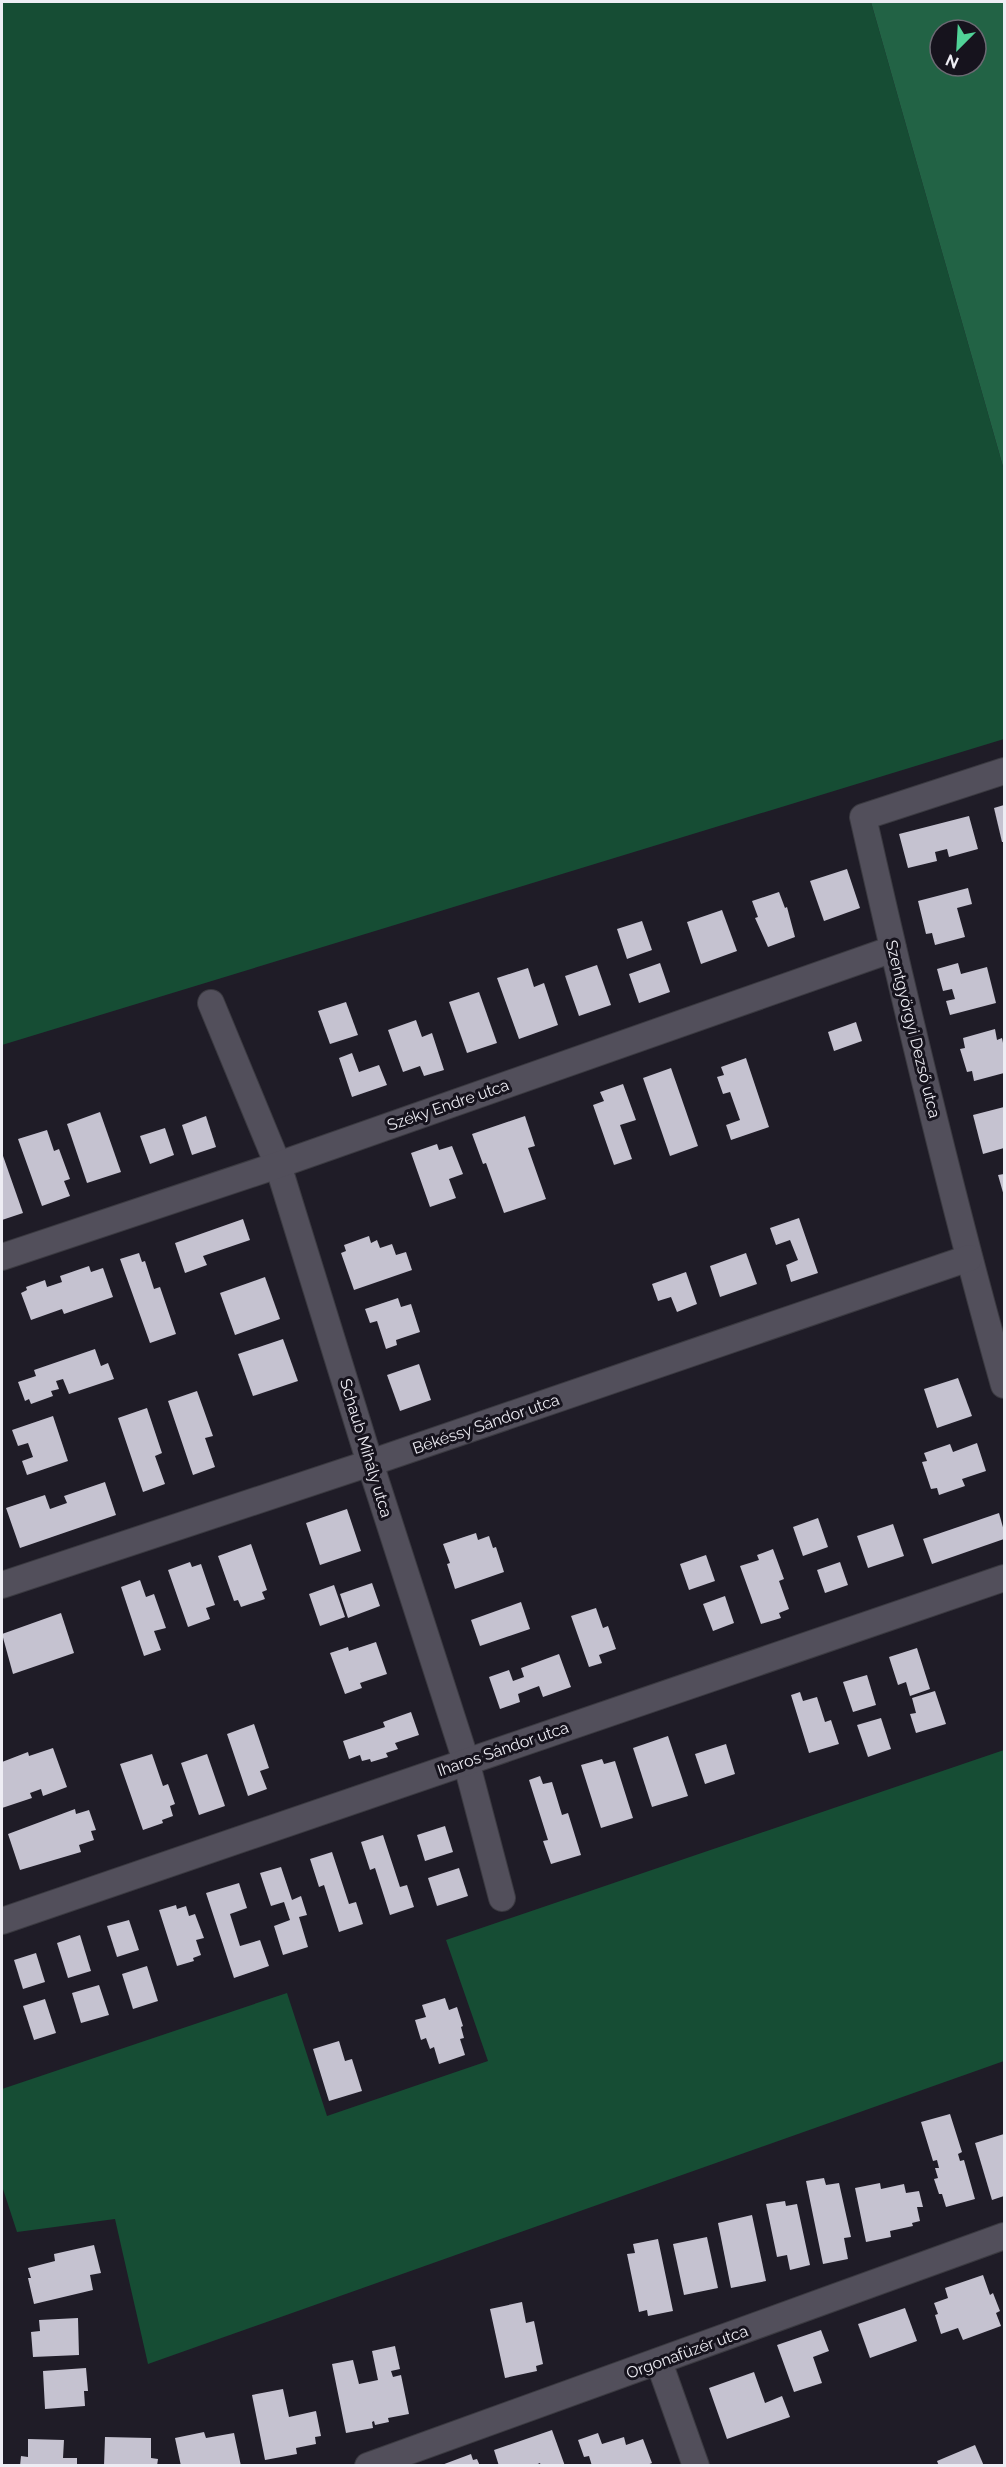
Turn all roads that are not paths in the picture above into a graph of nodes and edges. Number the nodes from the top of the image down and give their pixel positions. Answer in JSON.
{"nodes":[{"id":1,"x":1005,"y":771,"type":"edge"},
{"id":2,"x":893,"y":949,"type":"junction"},
{"id":3,"x":211,"y":1003,"type":"dead end"},
{"id":4,"x":278,"y":1165,"type":"junction"},
{"id":5,"x":2,"y":1257,"type":"edge"},
{"id":6,"x":969,"y":1258,"type":"junction"},
{"id":7,"x":1005,"y":1385,"type":"edge"},
{"id":8,"x":370,"y":1463,"type":"junction"},
{"id":9,"x":1005,"y":1578,"type":"edge"},
{"id":10,"x":2,"y":1585,"type":"edge"},
{"id":11,"x":466,"y":1761,"type":"junction"},
{"id":12,"x":502,"y":1898,"type":"dead end"},
{"id":13,"x":2,"y":1921,"type":"edge"},
{"id":14,"x":1005,"y":2236,"type":"edge"},
{"id":15,"x":659,"y":2362,"type":"junction"},
{"id":16,"x":368,"y":2466,"type":"edge"},
{"id":17,"x":696,"y":2466,"type":"edge"}],
"edges":[{"from":1,"to":2,"type":"street","name":"Szentgyörgyi Dezső utca"},
{"from":2,"to":4,"type":"street","name":"Széky Endre utca"},
{"from":2,"to":6,"type":"street","name":"Szentgyörgyi Dezső utca"},
{"from":3,"to":4,"type":"street","name":"Schaub Mihály utca"},
{"from":4,"to":5,"type":"street","name":"Széky Endre utca"},
{"from":4,"to":8,"type":"street","name":"Schaub Mihály utca"},
{"from":6,"to":7,"type":"street","name":"Szentgyörgyi Dezső utca"},
{"from":6,"to":8,"type":"street","name":"Békéssy Sándor utca"},
{"from":8,"to":10,"type":"street","name":"Békéssy Sándor utca"},
{"from":8,"to":11,"type":"street","name":"Schaub Mihály utca"},
{"from":9,"to":11,"type":"street","name":"Iharos Sándor utca"},
{"from":11,"to":12,"type":"street","name":"Schaub Mihály utca"},
{"from":11,"to":13,"type":"street","name":"Iharos Sándor utca"},
{"from":14,"to":15,"type":"street","name":"Orgonafüzér utca"},
{"from":15,"to":16,"type":"street","name":"Orgonafüzér utca"},
{"from":15,"to":17,"type":"street"}]}
